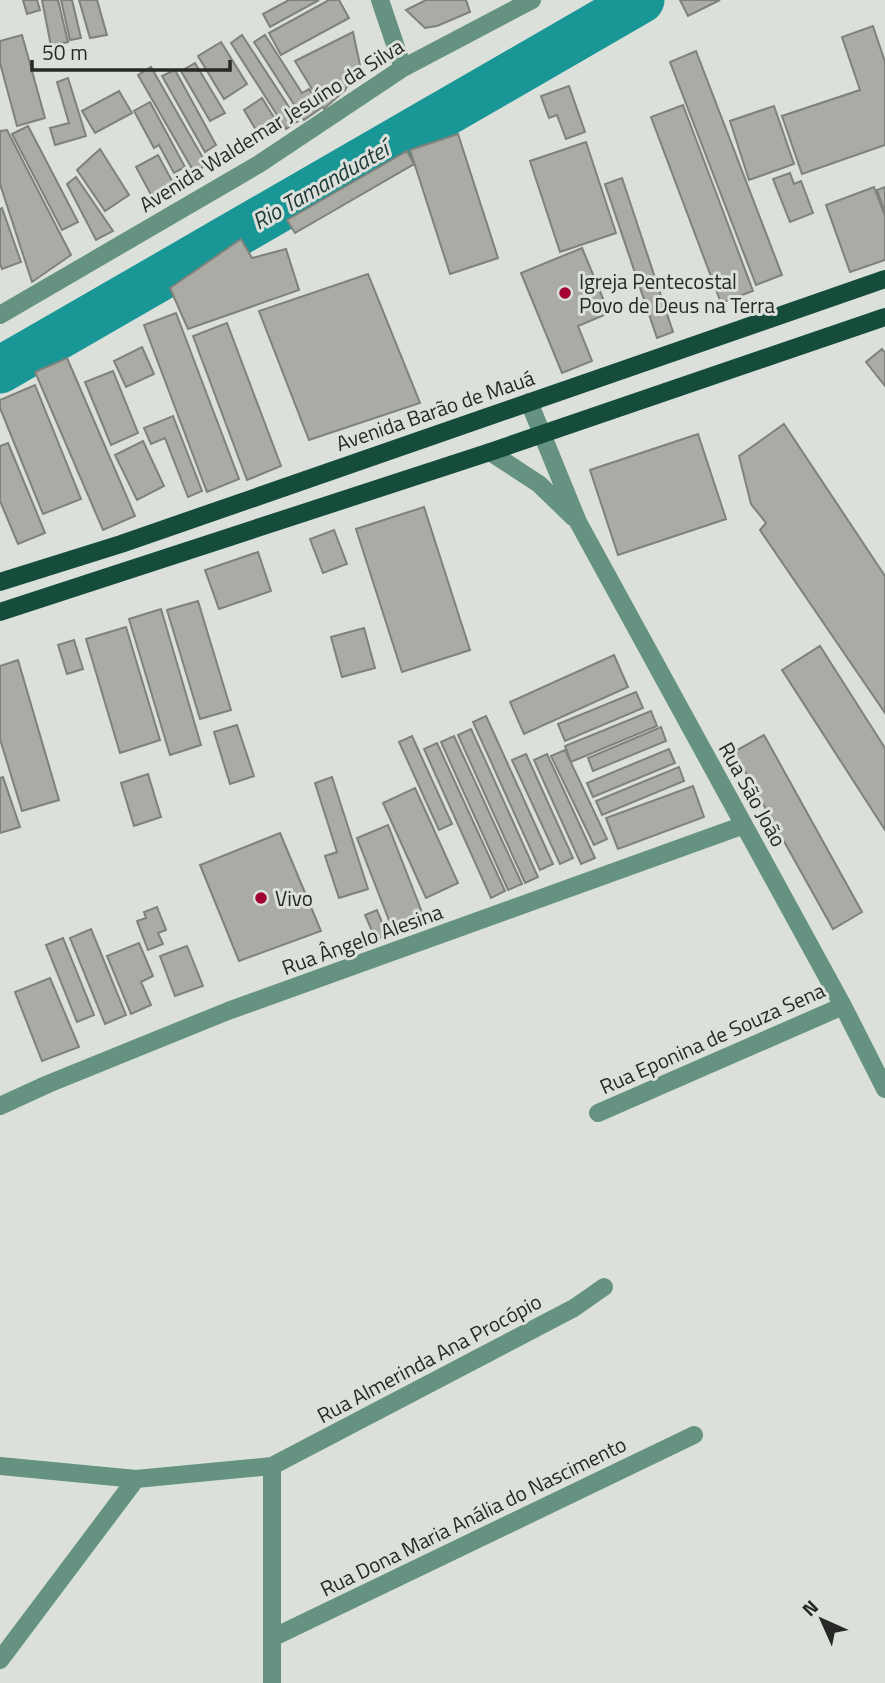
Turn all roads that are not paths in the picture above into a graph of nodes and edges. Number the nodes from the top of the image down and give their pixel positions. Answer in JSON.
{"nodes":[{"id":1,"x":380,"y":0,"type":"edge"},
{"id":2,"x":532,"y":0,"type":"edge"},
{"id":3,"x":404,"y":68,"type":"junction"},
{"id":4,"x":885,"y":279,"type":"edge"},
{"id":5,"x":0,"y":315,"type":"edge"},
{"id":6,"x":885,"y":317,"type":"edge"},
{"id":7,"x":529,"y":402,"type":"junction"},
{"id":8,"x":542,"y":434,"type":"junction"},
{"id":9,"x":490,"y":452,"type":"junction"},
{"id":10,"x":578,"y":522,"type":"junction"},
{"id":11,"x":0,"y":582,"type":"edge"},
{"id":12,"x":0,"y":612,"type":"edge"},
{"id":13,"x":744,"y":825,"type":"junction"},
{"id":14,"x":843,"y":1006,"type":"junction"},
{"id":15,"x":885,"y":1089,"type":"edge"},
{"id":16,"x":0,"y":1106,"type":"edge"},
{"id":17,"x":598,"y":1112,"type":"dead end"},
{"id":18,"x":604,"y":1287,"type":"dead end"},
{"id":19,"x":694,"y":1435,"type":"dead end"},
{"id":20,"x":0,"y":1466,"type":"edge"},
{"id":21,"x":272,"y":1466,"type":"junction"},
{"id":22,"x":136,"y":1479,"type":"junction"},
{"id":23,"x":272,"y":1638,"type":"junction"},
{"id":24,"x":0,"y":1660,"type":"edge"},
{"id":25,"x":272,"y":1683,"type":"edge"}],
"edges":[{"from":1,"to":3,"type":"street"},
{"from":2,"to":3,"type":"street","name":"Avenida Waldemar Jesuíno da Silva"},
{"from":3,"to":5,"type":"street","name":"Avenida Waldemar Jesuíno da Silva"},
{"from":4,"to":7,"type":"main road","name":"Avenida Barão de Mauá"},
{"from":6,"to":8,"type":"main road"},
{"from":7,"to":8,"type":"street","name":"Rua São João"},
{"from":7,"to":11,"type":"main road","name":"Avenida Barão de Mauá"},
{"from":8,"to":9,"type":"main road"},
{"from":8,"to":10,"type":"street","name":"Rua São João"},
{"from":9,"to":10,"type":"street","name":"Rua São João"},
{"from":9,"to":12,"type":"main road"},
{"from":10,"to":13,"type":"street","name":"Rua São João"},
{"from":13,"to":14,"type":"street","name":"Rua São João"},
{"from":13,"to":16,"type":"street","name":"Rua Ângelo Alesina"},
{"from":14,"to":15,"type":"street","name":"Rua São João"},
{"from":14,"to":17,"type":"street","name":"Rua Eponina de Souza Sena"},
{"from":18,"to":21,"type":"street","name":"Rua Almerinda Ana Procópio"},
{"from":19,"to":23,"type":"street","name":"Rua Dona Maria Anália do Nascimento"},
{"from":20,"to":22,"type":"street"},
{"from":21,"to":22,"type":"street"},
{"from":21,"to":23,"type":"street"},
{"from":22,"to":24,"type":"street"},
{"from":23,"to":25,"type":"street"}]}
